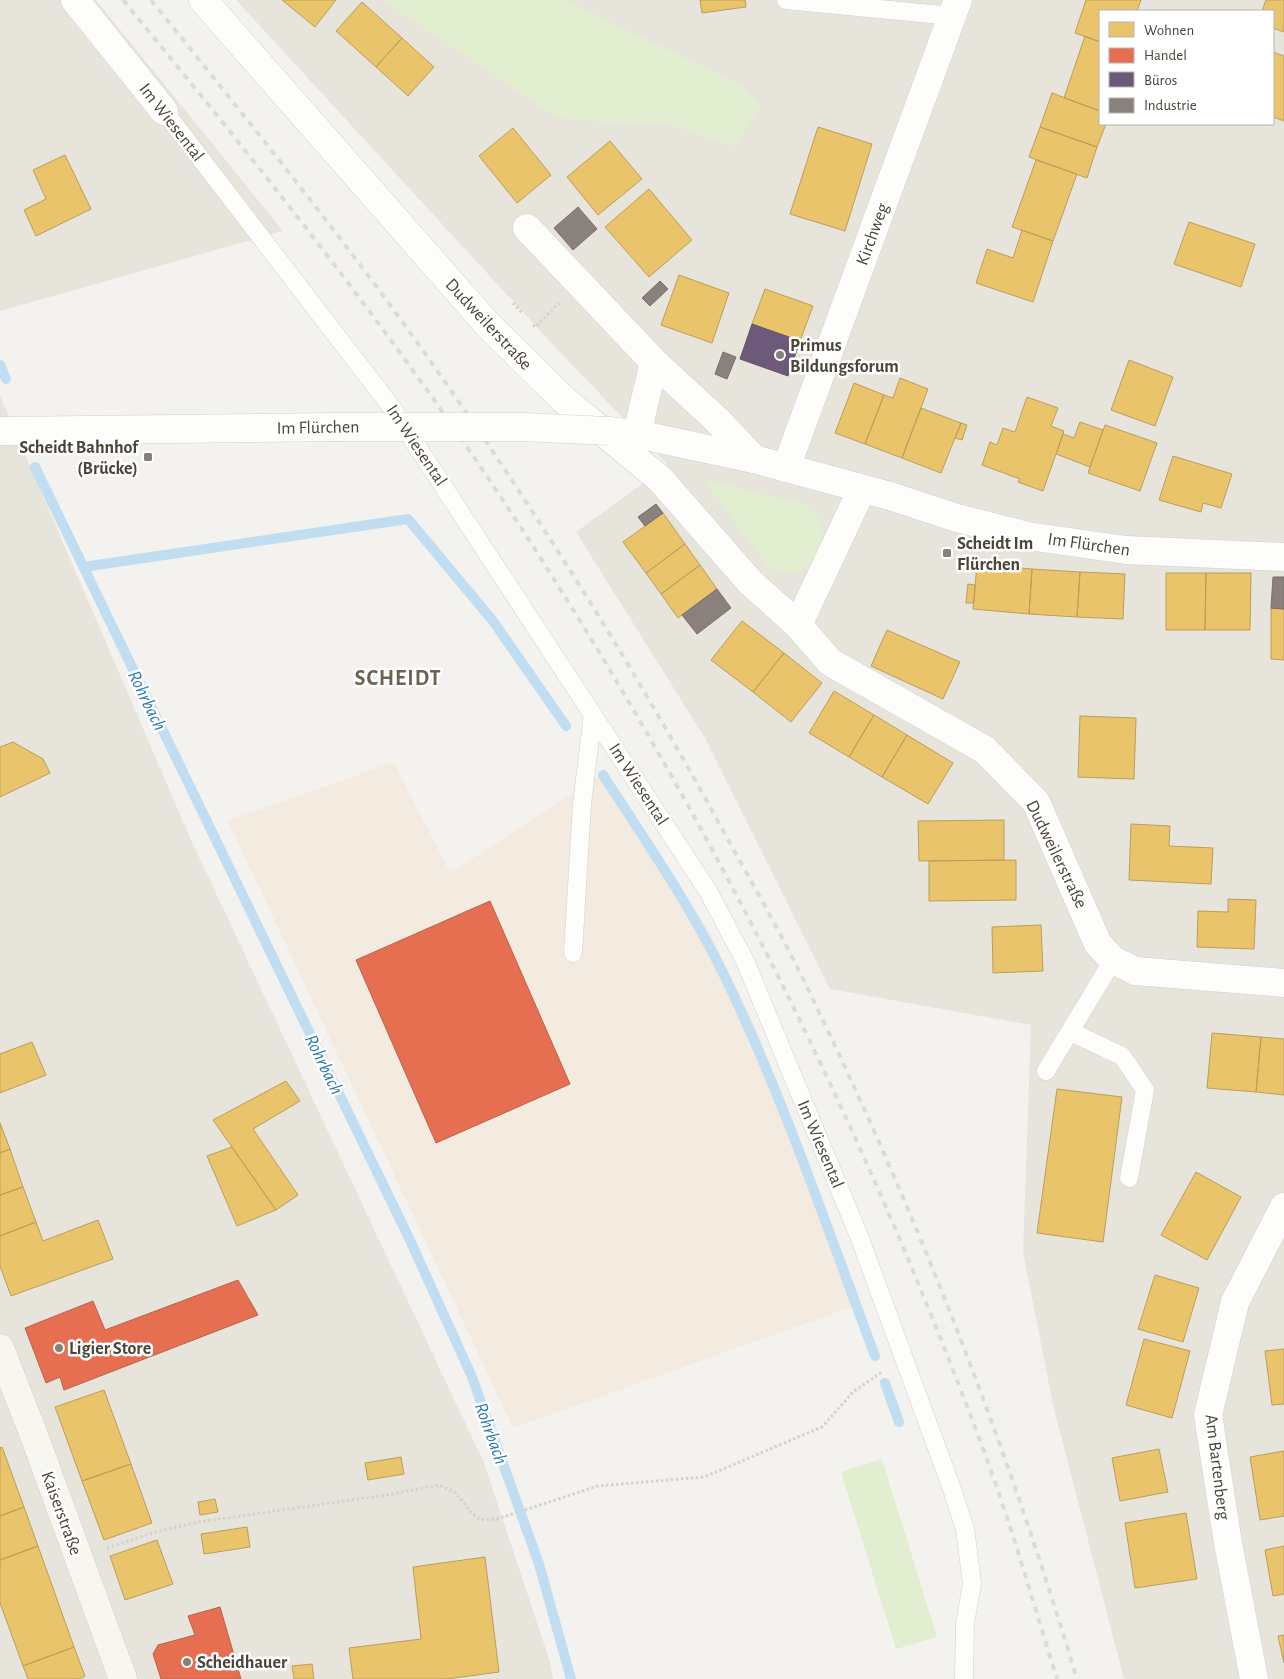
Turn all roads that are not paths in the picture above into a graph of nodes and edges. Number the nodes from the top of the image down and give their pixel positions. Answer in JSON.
{"nodes":[{"id":1,"x":75,"y":0,"type":"edge"},
{"id":2,"x":203,"y":0,"type":"edge"},
{"id":3,"x":786,"y":0,"type":"edge"},
{"id":4,"x":955,"y":8,"type":"edge"},
{"id":5,"x":164,"y":111,"type":"joint"},
{"id":6,"x":527,"y":228,"type":"dead end"},
{"id":7,"x":654,"y":362,"type":"junction"},
{"id":8,"x":0,"y":431,"type":"edge"},
{"id":9,"x":636,"y":434,"type":"junction"},
{"id":10,"x":754,"y":459,"type":"junction"},
{"id":11,"x":786,"y":468,"type":"junction"},
{"id":12,"x":862,"y":489,"type":"junction"},
{"id":13,"x":1284,"y":557,"type":"edge"},
{"id":14,"x":798,"y":625,"type":"junction"},
{"id":15,"x":593,"y":714,"type":"junction"},
{"id":16,"x":572,"y":953,"type":"dead end"},
{"id":17,"x":1113,"y":960,"type":"junction"},
{"id":18,"x":1284,"y":983,"type":"edge"},
{"id":19,"x":1071,"y":1032,"type":"junction"},
{"id":20,"x":1046,"y":1071,"type":"dead end"},
{"id":21,"x":1129,"y":1178,"type":"dead end"},
{"id":22,"x":1284,"y":1207,"type":"edge"},
{"id":23,"x":0,"y":1348,"type":"edge"},
{"id":24,"x":964,"y":1678,"type":"edge"},
{"id":25,"x":122,"y":1679,"type":"edge"},
{"id":26,"x":1254,"y":1679,"type":"edge"}],
"edges":[{"from":1,"to":5,"type":"street","name":"Im Wiesental"},
{"from":2,"to":14,"type":"street","name":"Dudweilerstraße"},
{"from":3,"to":4,"type":"lane"},
{"from":4,"to":11,"type":"street","name":"Kirchweg"},
{"from":5,"to":15,"type":"lane","name":"Im Wiesental"},
{"from":6,"to":7,"type":"street"},
{"from":7,"to":9,"type":"street"},
{"from":7,"to":10,"type":"street"},
{"from":8,"to":9,"type":"street","name":"Im Flürchen","bridge":true},
{"from":9,"to":10,"type":"street","name":"Im Flürchen"},
{"from":10,"to":11,"type":"street","name":"Im Flürchen"},
{"from":11,"to":12,"type":"street","name":"Im Flürchen"},
{"from":12,"to":13,"type":"street","name":"Im Flürchen"},
{"from":12,"to":14,"type":"street"},
{"from":14,"to":17,"type":"street","name":"Dudweilerstraße"},
{"from":15,"to":16,"type":"lane"},
{"from":15,"to":24,"type":"lane","name":"Im Wiesental"},
{"from":17,"to":18,"type":"street","name":"Dudweilerstraße"},
{"from":17,"to":19,"type":"lane"},
{"from":19,"to":20,"type":"lane"},
{"from":19,"to":21,"type":"lane"},
{"from":22,"to":26,"type":"street","name":"Am Bartenberg"},
{"from":23,"to":25,"type":"main road","name":"Kaiserstraße"}]}
